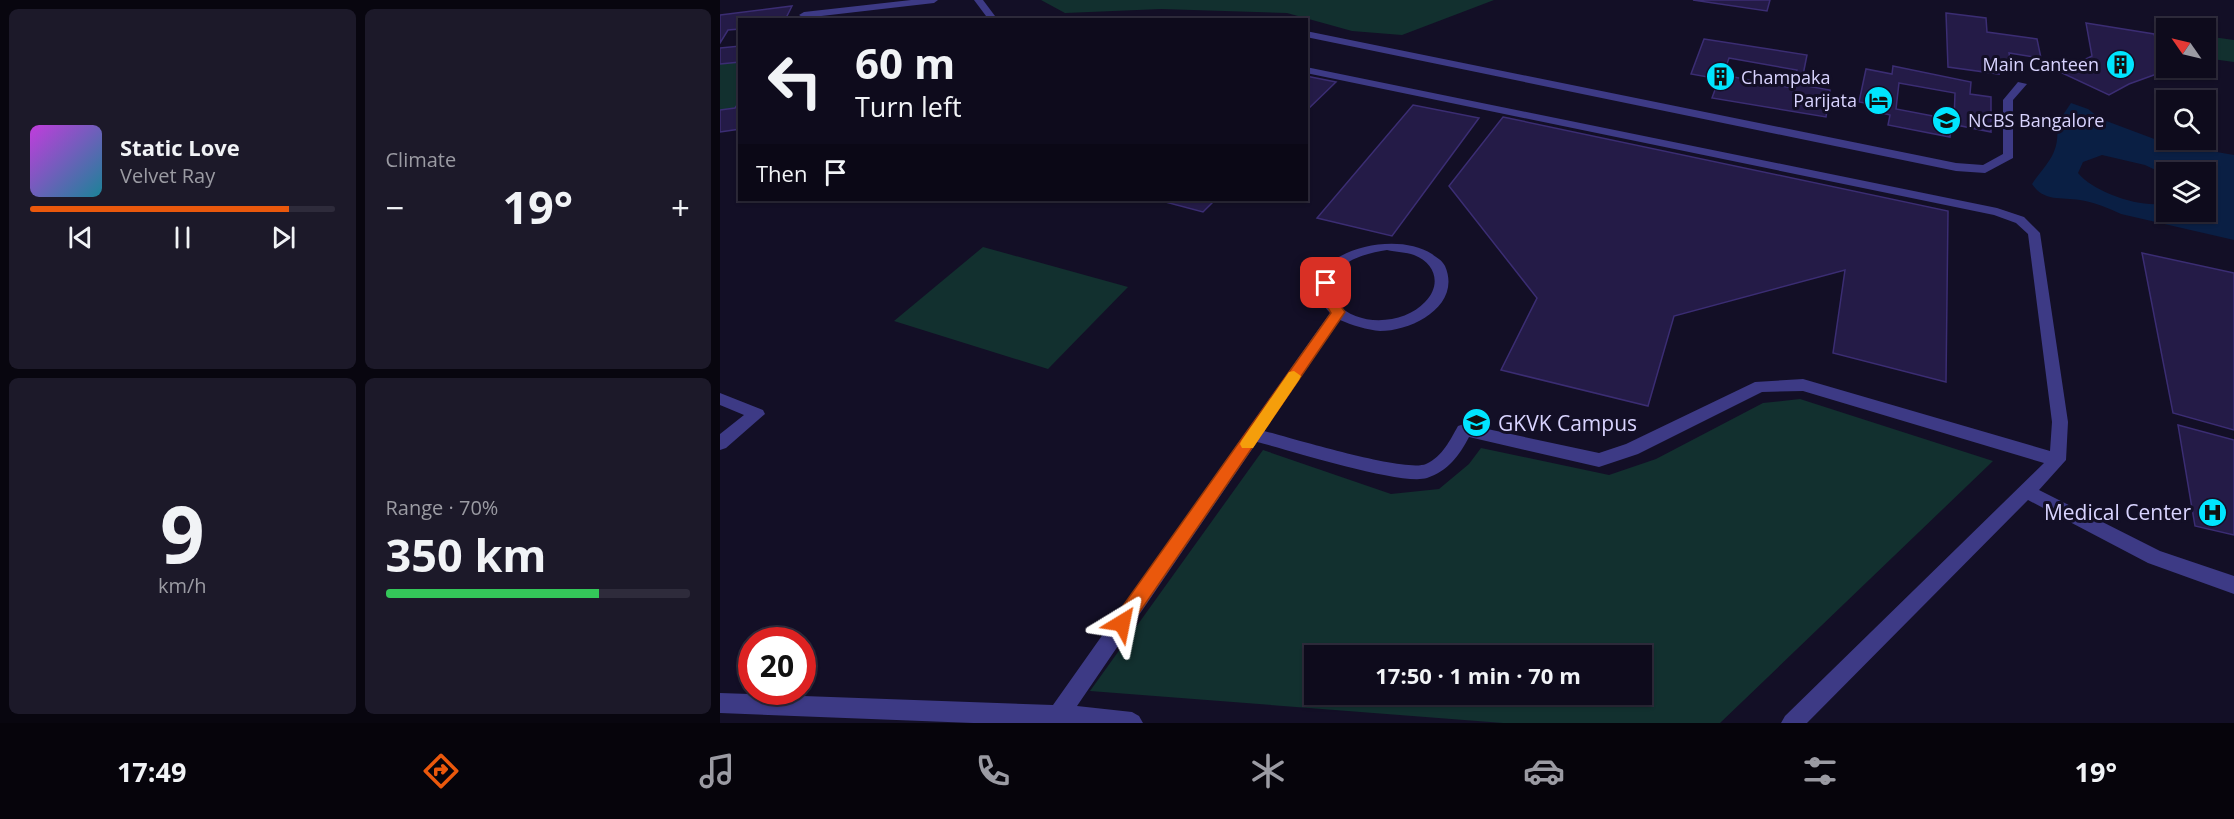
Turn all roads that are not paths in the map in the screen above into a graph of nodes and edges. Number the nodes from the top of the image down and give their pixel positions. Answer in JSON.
{"nodes":[{"id":1,"x":934,"y":0,"type":"edge"},
{"id":2,"x":978,"y":0,"type":"edge"},
{"id":3,"x":804,"y":15,"type":"dead end"},
{"id":4,"x":992,"y":18,"type":"edge"},
{"id":5,"x":1308,"y":34,"type":"edge"},
{"id":6,"x":1308,"y":70,"type":"edge"},
{"id":7,"x":2022,"y":84,"type":"dead end"},
{"id":8,"x":1338,"y":312,"type":"junction"},
{"id":9,"x":720,"y":399,"type":"edge"},
{"id":10,"x":1254,"y":435,"type":"junction"},
{"id":11,"x":720,"y":443,"type":"edge"},
{"id":12,"x":2058,"y":460,"type":"junction"},
{"id":13,"x":2026,"y":491,"type":"junction"},
{"id":14,"x":2234,"y":585,"type":"edge"},
{"id":15,"x":720,"y":703,"type":"edge"},
{"id":16,"x":1056,"y":717,"type":"junction"},
{"id":17,"x":1132,"y":723,"type":"edge"},
{"id":18,"x":1792,"y":723,"type":"edge"}],
"edges":[{"from":1,"to":3,"type":"lane"},
{"from":2,"to":4,"type":"lane"},
{"from":5,"to":7,"type":"lane"},
{"from":6,"to":12,"type":"lane"},
{"from":8,"to":8,"type":"lane"},
{"from":8,"to":10,"type":"lane"},
{"from":9,"to":11,"type":"lane"},
{"from":10,"to":12,"type":"lane"},
{"from":10,"to":16,"type":"lane"},
{"from":12,"to":13,"type":"lane"},
{"from":13,"to":14,"type":"lane"},
{"from":13,"to":18,"type":"lane"},
{"from":15,"to":16,"type":"lane"},
{"from":16,"to":17,"type":"lane"}]}
